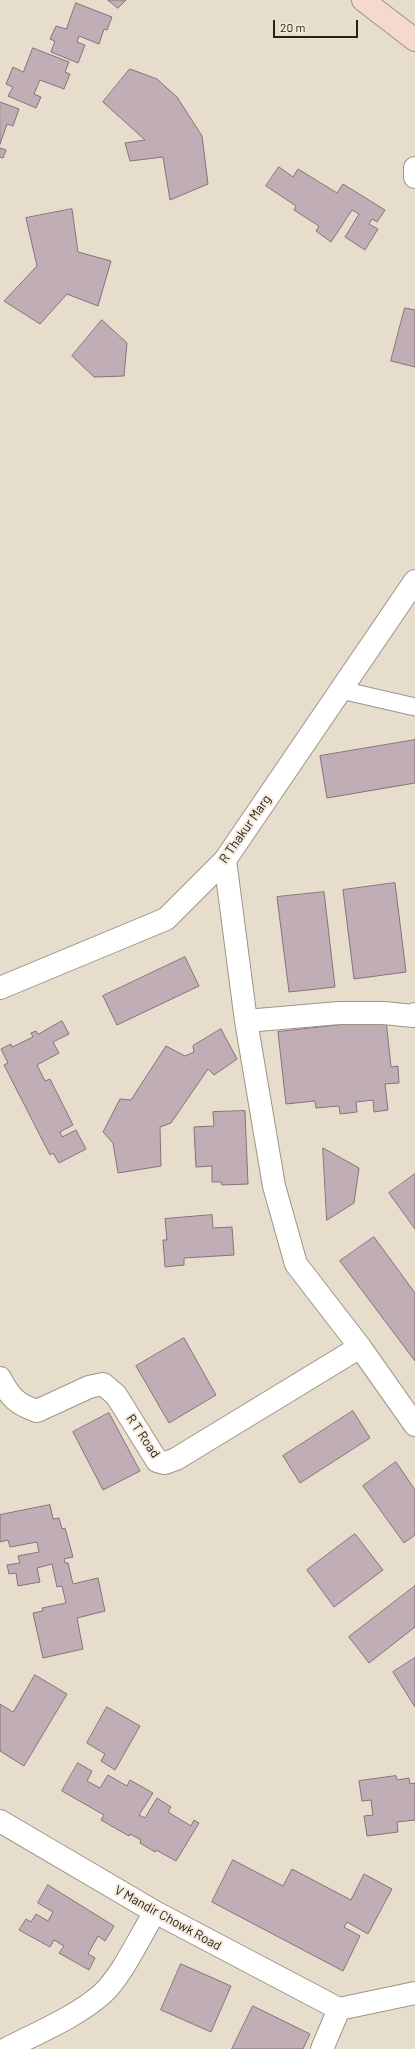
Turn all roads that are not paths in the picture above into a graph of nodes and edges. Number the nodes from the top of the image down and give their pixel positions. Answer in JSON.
{"nodes":[{"id":1,"x":362,"y":0,"type":"edge"},
{"id":2,"x":415,"y":40,"type":"edge"},
{"id":3,"x":415,"y":168,"type":"edge"},
{"id":4,"x":415,"y":177,"type":"edge"},
{"id":5,"x":415,"y":581,"type":"edge"},
{"id":6,"x":341,"y":690,"type":"junction"},
{"id":7,"x":415,"y":707,"type":"edge"},
{"id":8,"x":225,"y":860,"type":"junction"},
{"id":9,"x":0,"y":988,"type":"edge"},
{"id":10,"x":415,"y":1014,"type":"edge"},
{"id":11,"x":246,"y":1021,"type":"junction"},
{"id":12,"x":360,"y":1347,"type":"junction"},
{"id":13,"x":0,"y":1378,"type":"edge"},
{"id":14,"x":415,"y":1425,"type":"edge"},
{"id":15,"x":0,"y":1821,"type":"edge"},
{"id":16,"x":155,"y":1912,"type":"junction"},
{"id":17,"x":415,"y":1993,"type":"edge"},
{"id":18,"x":339,"y":2009,"type":"junction"},
{"id":19,"x":6,"y":2049,"type":"edge"},
{"id":20,"x":322,"y":2049,"type":"edge"}],
"edges":[{"from":1,"to":2,"type":"main road"},
{"from":3,"to":4,"type":"street"},
{"from":5,"to":6,"type":"street","name":"R Thakur Marg"},
{"from":6,"to":7,"type":"lane"},
{"from":6,"to":8,"type":"street","name":"R Thakur Marg"},
{"from":8,"to":9,"type":"street","name":"R Thakur Marg"},
{"from":8,"to":11,"type":"street"},
{"from":10,"to":11,"type":"street"},
{"from":11,"to":12,"type":"street"},
{"from":12,"to":13,"type":"street","name":"R T Road"},
{"from":12,"to":14,"type":"street"},
{"from":15,"to":16,"type":"street","name":"V Mandir Chowk Road"},
{"from":16,"to":18,"type":"street","name":"V Mandir Chowk Road"},
{"from":16,"to":19,"type":"street"},
{"from":17,"to":18,"type":"street"},
{"from":18,"to":20,"type":"street"}]}
